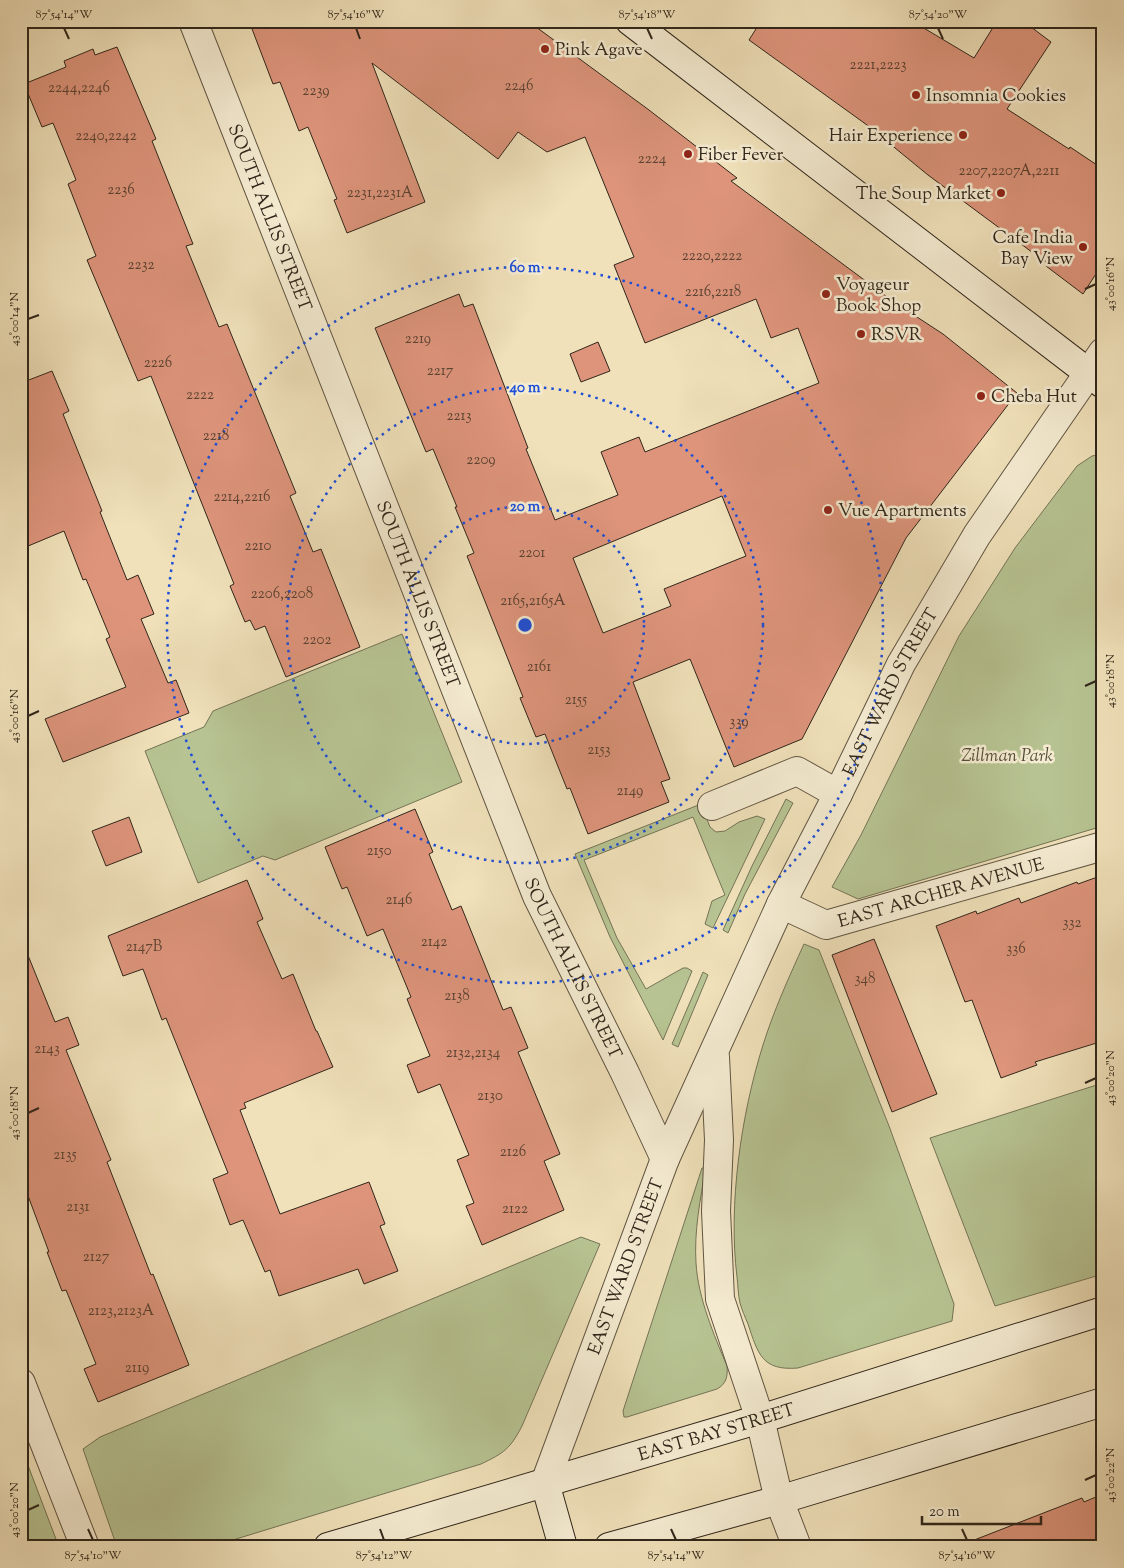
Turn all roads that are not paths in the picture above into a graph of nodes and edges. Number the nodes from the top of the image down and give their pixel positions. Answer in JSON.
{"nodes":[{"id":1,"x":193,"y":21,"type":"edge"},
{"id":2,"x":630,"y":21,"type":"edge"},
{"id":3,"x":1098,"y":370,"type":"edge"},
{"id":4,"x":838,"y":794,"type":"junction"},
{"id":5,"x":712,"y":806,"type":"dead end"},
{"id":6,"x":1103,"y":846,"type":"edge"},
{"id":7,"x":781,"y":904,"type":"junction"},
{"id":8,"x":714,"y":1053,"type":"junction"},
{"id":9,"x":665,"y":1159,"type":"junction"},
{"id":10,"x":1103,"y":1311,"type":"edge"},
{"id":11,"x":21,"y":1383,"type":"edge"},
{"id":12,"x":1103,"y":1402,"type":"edge"},
{"id":13,"x":760,"y":1419,"type":"junction"},
{"id":14,"x":545,"y":1483,"type":"junction"},
{"id":15,"x":779,"y":1500,"type":"junction"},
{"id":16,"x":84,"y":1547,"type":"edge"},
{"id":17,"x":328,"y":1547,"type":"edge"},
{"id":18,"x":563,"y":1547,"type":"edge"},
{"id":19,"x":609,"y":1547,"type":"edge"},
{"id":20,"x":797,"y":1547,"type":"edge"}],
"edges":[{"from":1,"to":9,"type":"street","name":"SOUTH ALLIS STREET"},
{"from":2,"to":3,"type":"street"},
{"from":3,"to":4,"type":"street","name":"EAST WARD STREET"},
{"from":4,"to":5,"type":"street"},
{"from":4,"to":7,"type":"street","name":"EAST WARD STREET"},
{"from":6,"to":7,"type":"street","name":"EAST ARCHER AVENUE"},
{"from":7,"to":8,"type":"street","name":"EAST WARD STREET"},
{"from":8,"to":9,"type":"street","name":"EAST WARD STREET"},
{"from":8,"to":13,"type":"street","name":"EAST WARD STREET"},
{"from":9,"to":14,"type":"street","name":"EAST WARD STREET"},
{"from":10,"to":13,"type":"street","name":"EAST BAY STREET"},
{"from":11,"to":16,"type":"street"},
{"from":12,"to":15,"type":"street"},
{"from":13,"to":14,"type":"street","name":"EAST BAY STREET"},
{"from":13,"to":15,"type":"street"},
{"from":14,"to":17,"type":"street","name":"EAST BAY STREET"},
{"from":14,"to":18,"type":"street"},
{"from":15,"to":19,"type":"street"},
{"from":15,"to":20,"type":"street"}]}
